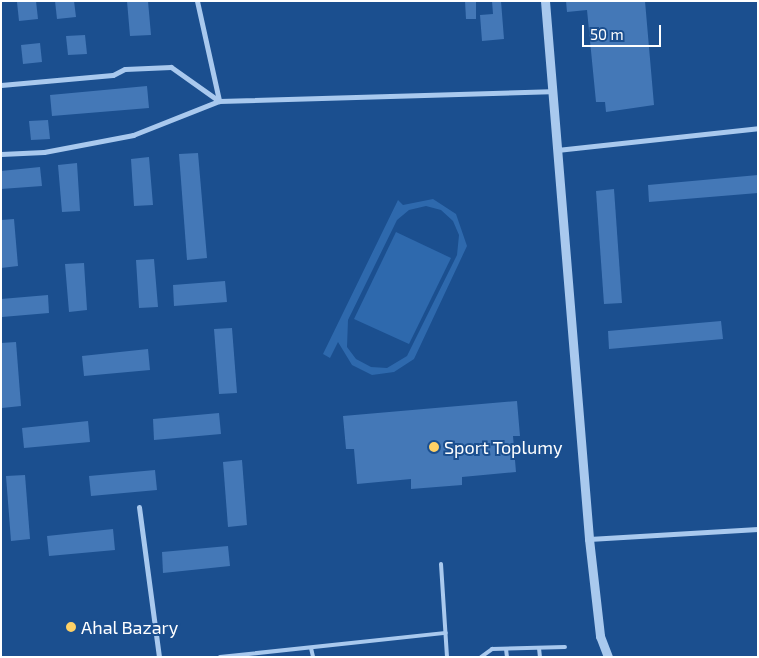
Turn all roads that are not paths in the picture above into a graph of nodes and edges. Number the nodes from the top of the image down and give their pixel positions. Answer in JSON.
{"nodes":[{"id":1,"x":197,"y":1,"type":"edge"},
{"id":2,"x":545,"y":1,"type":"edge"},
{"id":3,"x":1,"y":85,"type":"edge"},
{"id":4,"x":550,"y":91,"type":"junction"},
{"id":5,"x":219,"y":101,"type":"junction"},
{"id":6,"x":758,"y":128,"type":"edge"},
{"id":7,"x":555,"y":151,"type":"junction"},
{"id":8,"x":1,"y":154,"type":"edge"},
{"id":9,"x":139,"y":507,"type":"dead end"},
{"id":10,"x":758,"y":529,"type":"edge"},
{"id":11,"x":589,"y":539,"type":"junction"},
{"id":12,"x":441,"y":564,"type":"dead end"},
{"id":13,"x":446,"y":633,"type":"junction"},
{"id":14,"x":565,"y":647,"type":"dead end"},
{"id":15,"x":312,"y":648,"type":"junction"},
{"id":16,"x":539,"y":648,"type":"junction"},
{"id":17,"x":506,"y":649,"type":"junction"},
{"id":18,"x":286,"y":650,"type":"junction"},
{"id":19,"x":259,"y":655,"type":"edge"},
{"id":20,"x":158,"y":657,"type":"edge"},
{"id":21,"x":220,"y":657,"type":"edge"},
{"id":22,"x":224,"y":657,"type":"edge"},
{"id":23,"x":286,"y":657,"type":"edge"},
{"id":24,"x":313,"y":657,"type":"edge"},
{"id":25,"x":447,"y":657,"type":"edge"},
{"id":26,"x":481,"y":657,"type":"edge"},
{"id":27,"x":507,"y":657,"type":"edge"},
{"id":28,"x":540,"y":657,"type":"edge"},
{"id":29,"x":608,"y":657,"type":"edge"}],
"edges":[{"from":1,"to":5,"type":"street"},
{"from":2,"to":4,"type":"street"},
{"from":3,"to":5,"type":"street"},
{"from":4,"to":5,"type":"street"},
{"from":4,"to":7,"type":"street"},
{"from":5,"to":8,"type":"street"},
{"from":6,"to":7,"type":"street"},
{"from":7,"to":11,"type":"street"},
{"from":9,"to":20,"type":"street"},
{"from":10,"to":11,"type":"street"},
{"from":11,"to":29,"type":"street"},
{"from":12,"to":13,"type":"lane"},
{"from":13,"to":15,"type":"lane"},
{"from":13,"to":25,"type":"lane"},
{"from":14,"to":16,"type":"lane"},
{"from":15,"to":18,"type":"lane"},
{"from":15,"to":24,"type":"lane"},
{"from":16,"to":17,"type":"lane"},
{"from":16,"to":28,"type":"lane"},
{"from":17,"to":26,"type":"lane"},
{"from":17,"to":27,"type":"lane"},
{"from":18,"to":19,"type":"lane"},
{"from":18,"to":23,"type":"lane"},
{"from":19,"to":22,"type":"lane"},
{"from":21,"to":22,"type":"lane"}]}
